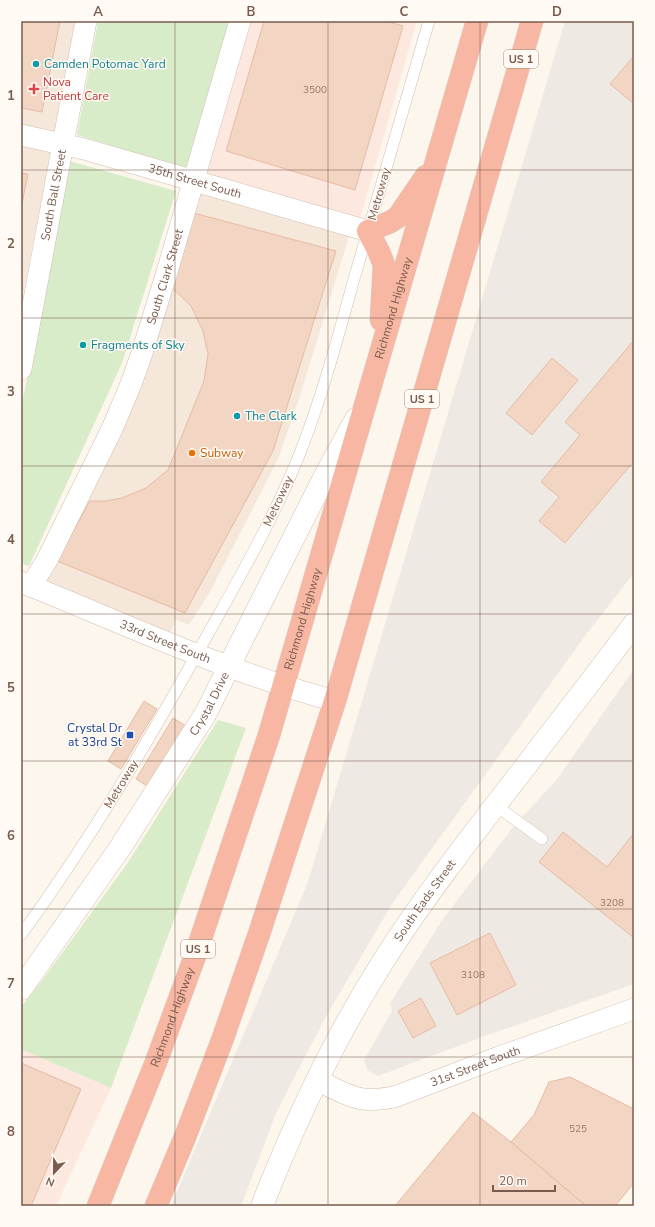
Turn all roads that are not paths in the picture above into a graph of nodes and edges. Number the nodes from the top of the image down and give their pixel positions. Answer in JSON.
{"nodes":[{"id":1,"x":86,"y":21,"type":"edge"},
{"id":2,"x":240,"y":21,"type":"edge"},
{"id":3,"x":429,"y":21,"type":"edge"},
{"id":4,"x":477,"y":21,"type":"edge"},
{"id":5,"x":532,"y":21,"type":"edge"},
{"id":6,"x":21,"y":135,"type":"edge"},
{"id":7,"x":62,"y":144,"type":"junction"},
{"id":8,"x":437,"y":160,"type":"junction"},
{"id":9,"x":193,"y":181,"type":"junction"},
{"id":10,"x":368,"y":231,"type":"junction"},
{"id":11,"x":380,"y":354,"type":"junction"},
{"id":12,"x":21,"y":369,"type":"edge"},
{"id":13,"x":366,"y":400,"type":"junction"},
{"id":14,"x":26,"y":584,"type":"edge"},
{"id":15,"x":634,"y":624,"type":"edge"},
{"id":16,"x":197,"y":654,"type":"junction"},
{"id":17,"x":228,"y":666,"type":"junction"},
{"id":18,"x":283,"y":686,"type":"junction"},
{"id":19,"x":335,"y":701,"type":"junction"},
{"id":20,"x":495,"y":805,"type":"junction"},
{"id":21,"x":542,"y":839,"type":"dead end"},
{"id":22,"x":21,"y":935,"type":"edge"},
{"id":23,"x":21,"y":989,"type":"edge"},
{"id":24,"x":634,"y":1009,"type":"edge"},
{"id":25,"x":317,"y":1080,"type":"junction"},
{"id":26,"x":98,"y":1206,"type":"edge"},
{"id":27,"x":156,"y":1206,"type":"edge"},
{"id":28,"x":262,"y":1206,"type":"edge"}],
"edges":[{"from":1,"to":7,"type":"street","name":"South Ball Street"},
{"from":2,"to":9,"type":"street","name":"South Clark Street"},
{"from":3,"to":10,"type":"lane","name":"Metroway"},
{"from":4,"to":8,"type":"highway","name":"Richmond Highway","number":"US 1"},
{"from":5,"to":19,"type":"highway","number":"US 1"},
{"from":6,"to":7,"type":"street","name":"35th Street South"},
{"from":7,"to":9,"type":"street","name":"35th Street South"},
{"from":7,"to":12,"type":"street","name":"South Ball Street"},
{"from":8,"to":10,"type":"highway"},
{"from":8,"to":11,"type":"highway","name":"Richmond Highway","number":"US 1"},
{"from":9,"to":10,"type":"street","name":"35th Street South"},
{"from":9,"to":14,"type":"street","name":"South Clark Street"},
{"from":10,"to":11,"type":"highway"},
{"from":10,"to":16,"type":"lane","name":"Metroway"},
{"from":11,"to":13,"type":"highway","name":"Richmond Highway","number":"US 1"},
{"from":13,"to":17,"type":"street","name":"Crystal Drive"},
{"from":13,"to":18,"type":"highway","name":"Richmond Highway","number":"US 1"},
{"from":14,"to":16,"type":"street","name":"33rd Street South"},
{"from":15,"to":20,"type":"street","name":"South Eads Street"},
{"from":16,"to":17,"type":"street","name":"33rd Street South"},
{"from":16,"to":22,"type":"lane","name":"Metroway"},
{"from":17,"to":18,"type":"street","name":"33rd Street South"},
{"from":17,"to":23,"type":"street","name":"Crystal Drive"},
{"from":18,"to":19,"type":"street","name":"33rd Street South"},
{"from":18,"to":26,"type":"highway","name":"Richmond Highway","number":"US 1"},
{"from":19,"to":27,"type":"highway","number":"US 1"},
{"from":20,"to":21,"type":"lane"},
{"from":20,"to":25,"type":"street","name":"South Eads Street"},
{"from":24,"to":25,"type":"street","name":"31st Street South"},
{"from":25,"to":28,"type":"street","name":"South Eads Street"}]}
